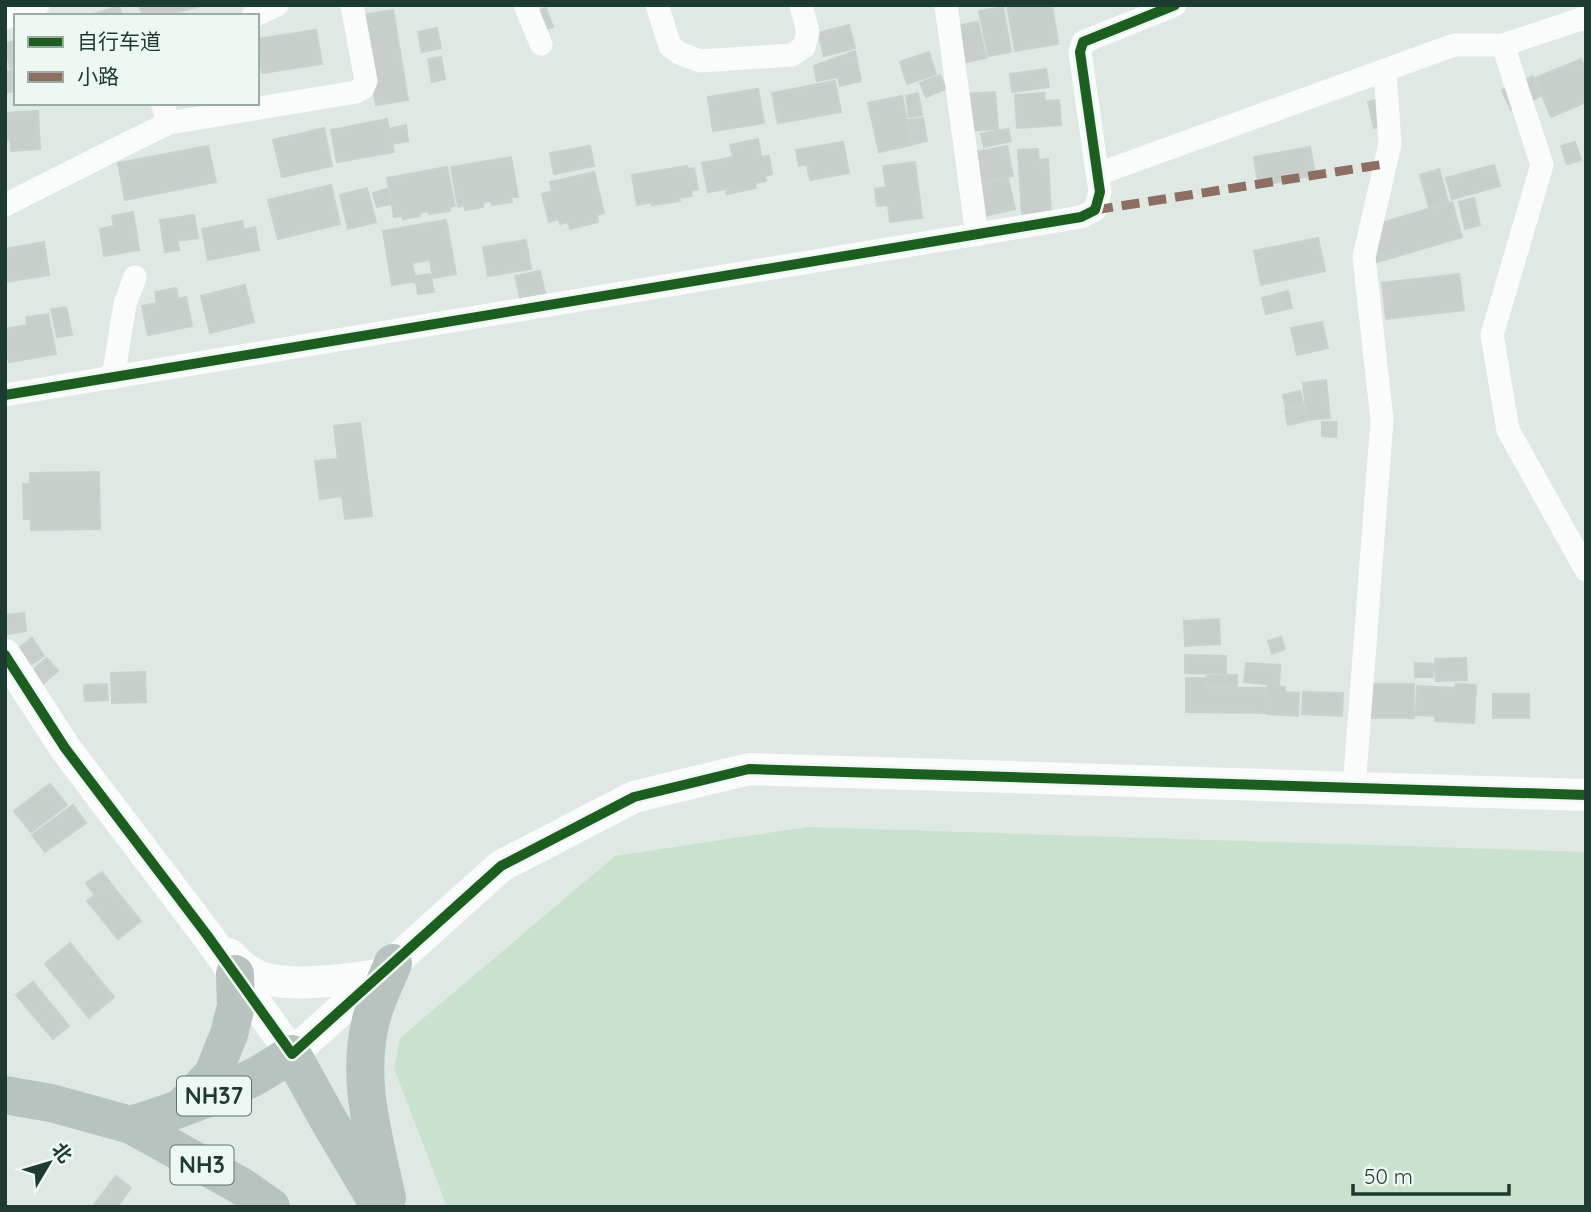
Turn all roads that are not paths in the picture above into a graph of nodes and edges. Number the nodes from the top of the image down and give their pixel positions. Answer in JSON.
{"nodes":[{"id":1,"x":38,"y":5,"type":"edge"},
{"id":2,"x":277,"y":5,"type":"edge"},
{"id":3,"x":352,"y":5,"type":"edge"},
{"id":4,"x":525,"y":5,"type":"edge"},
{"id":5,"x":657,"y":5,"type":"edge"},
{"id":6,"x":801,"y":5,"type":"edge"},
{"id":7,"x":946,"y":5,"type":"edge"},
{"id":8,"x":1175,"y":5,"type":"edge"},
{"id":9,"x":15,"y":14,"type":"edge"},
{"id":10,"x":257,"y":14,"type":"edge"},
{"id":11,"x":1584,"y":18,"type":"edge"},
{"id":12,"x":541,"y":44,"type":"dead end"},
{"id":13,"x":1503,"y":45,"type":"junction"},
{"id":14,"x":1385,"y":70,"type":"junction"},
{"id":15,"x":259,"y":103,"type":"edge"},
{"id":16,"x":238,"y":105,"type":"edge"},
{"id":17,"x":166,"y":113,"type":"edge"},
{"id":18,"x":1098,"y":174,"type":"junction"},
{"id":19,"x":5,"y":205,"type":"edge"},
{"id":20,"x":977,"y":235,"type":"junction"},
{"id":21,"x":135,"y":277,"type":"dead end"},
{"id":22,"x":113,"y":378,"type":"junction"},
{"id":23,"x":5,"y":396,"type":"edge"},
{"id":24,"x":1586,"y":570,"type":"edge"},
{"id":25,"x":5,"y":655,"type":"edge"},
{"id":26,"x":1354,"y":788,"type":"junction"},
{"id":27,"x":1586,"y":795,"type":"edge"},
{"id":28,"x":207,"y":935,"type":"junction"},
{"id":29,"x":387,"y":969,"type":"junction"},
{"id":30,"x":235,"y":974,"type":"junction"},
{"id":31,"x":292,"y":1054,"type":"junction"},
{"id":32,"x":5,"y":1095,"type":"edge"},
{"id":33,"x":180,"y":1110,"type":"junction"},
{"id":34,"x":131,"y":1125,"type":"junction"},
{"id":35,"x":271,"y":1207,"type":"edge"},
{"id":36,"x":380,"y":1207,"type":"edge"},
{"id":37,"x":389,"y":1207,"type":"edge"}],
"edges":[{"from":1,"to":9,"type":"street"},
{"from":2,"to":10,"type":"street"},
{"from":3,"to":15,"type":"street"},
{"from":4,"to":12,"type":"street"},
{"from":5,"to":6,"type":"street"},
{"from":7,"to":20,"type":"street"},
{"from":8,"to":18,"type":"street"},
{"from":11,"to":13,"type":"street"},
{"from":13,"to":14,"type":"street"},
{"from":13,"to":24,"type":"street"},
{"from":14,"to":18,"type":"street"},
{"from":14,"to":26,"type":"street"},
{"from":16,"to":17,"type":"street"},
{"from":17,"to":19,"type":"street"},
{"from":18,"to":20,"type":"street"},
{"from":20,"to":22,"type":"street"},
{"from":21,"to":22,"type":"street"},
{"from":22,"to":23,"type":"street"},
{"from":25,"to":28,"type":"street"},
{"from":26,"to":27,"type":"street"},
{"from":26,"to":29,"type":"street"},
{"from":28,"to":29,"type":"street"},
{"from":28,"to":30,"type":"street"},
{"from":29,"to":31,"type":"street"},
{"from":29,"to":37,"type":"highway"},
{"from":30,"to":31,"type":"street"},
{"from":30,"to":33,"type":"highway"},
{"from":31,"to":33,"type":"highway","number":"NH37"},
{"from":31,"to":36,"type":"highway"},
{"from":32,"to":34,"type":"highway"},
{"from":33,"to":34,"type":"highway","number":"NH37"},
{"from":34,"to":35,"type":"highway","number":"NH3"}]}
